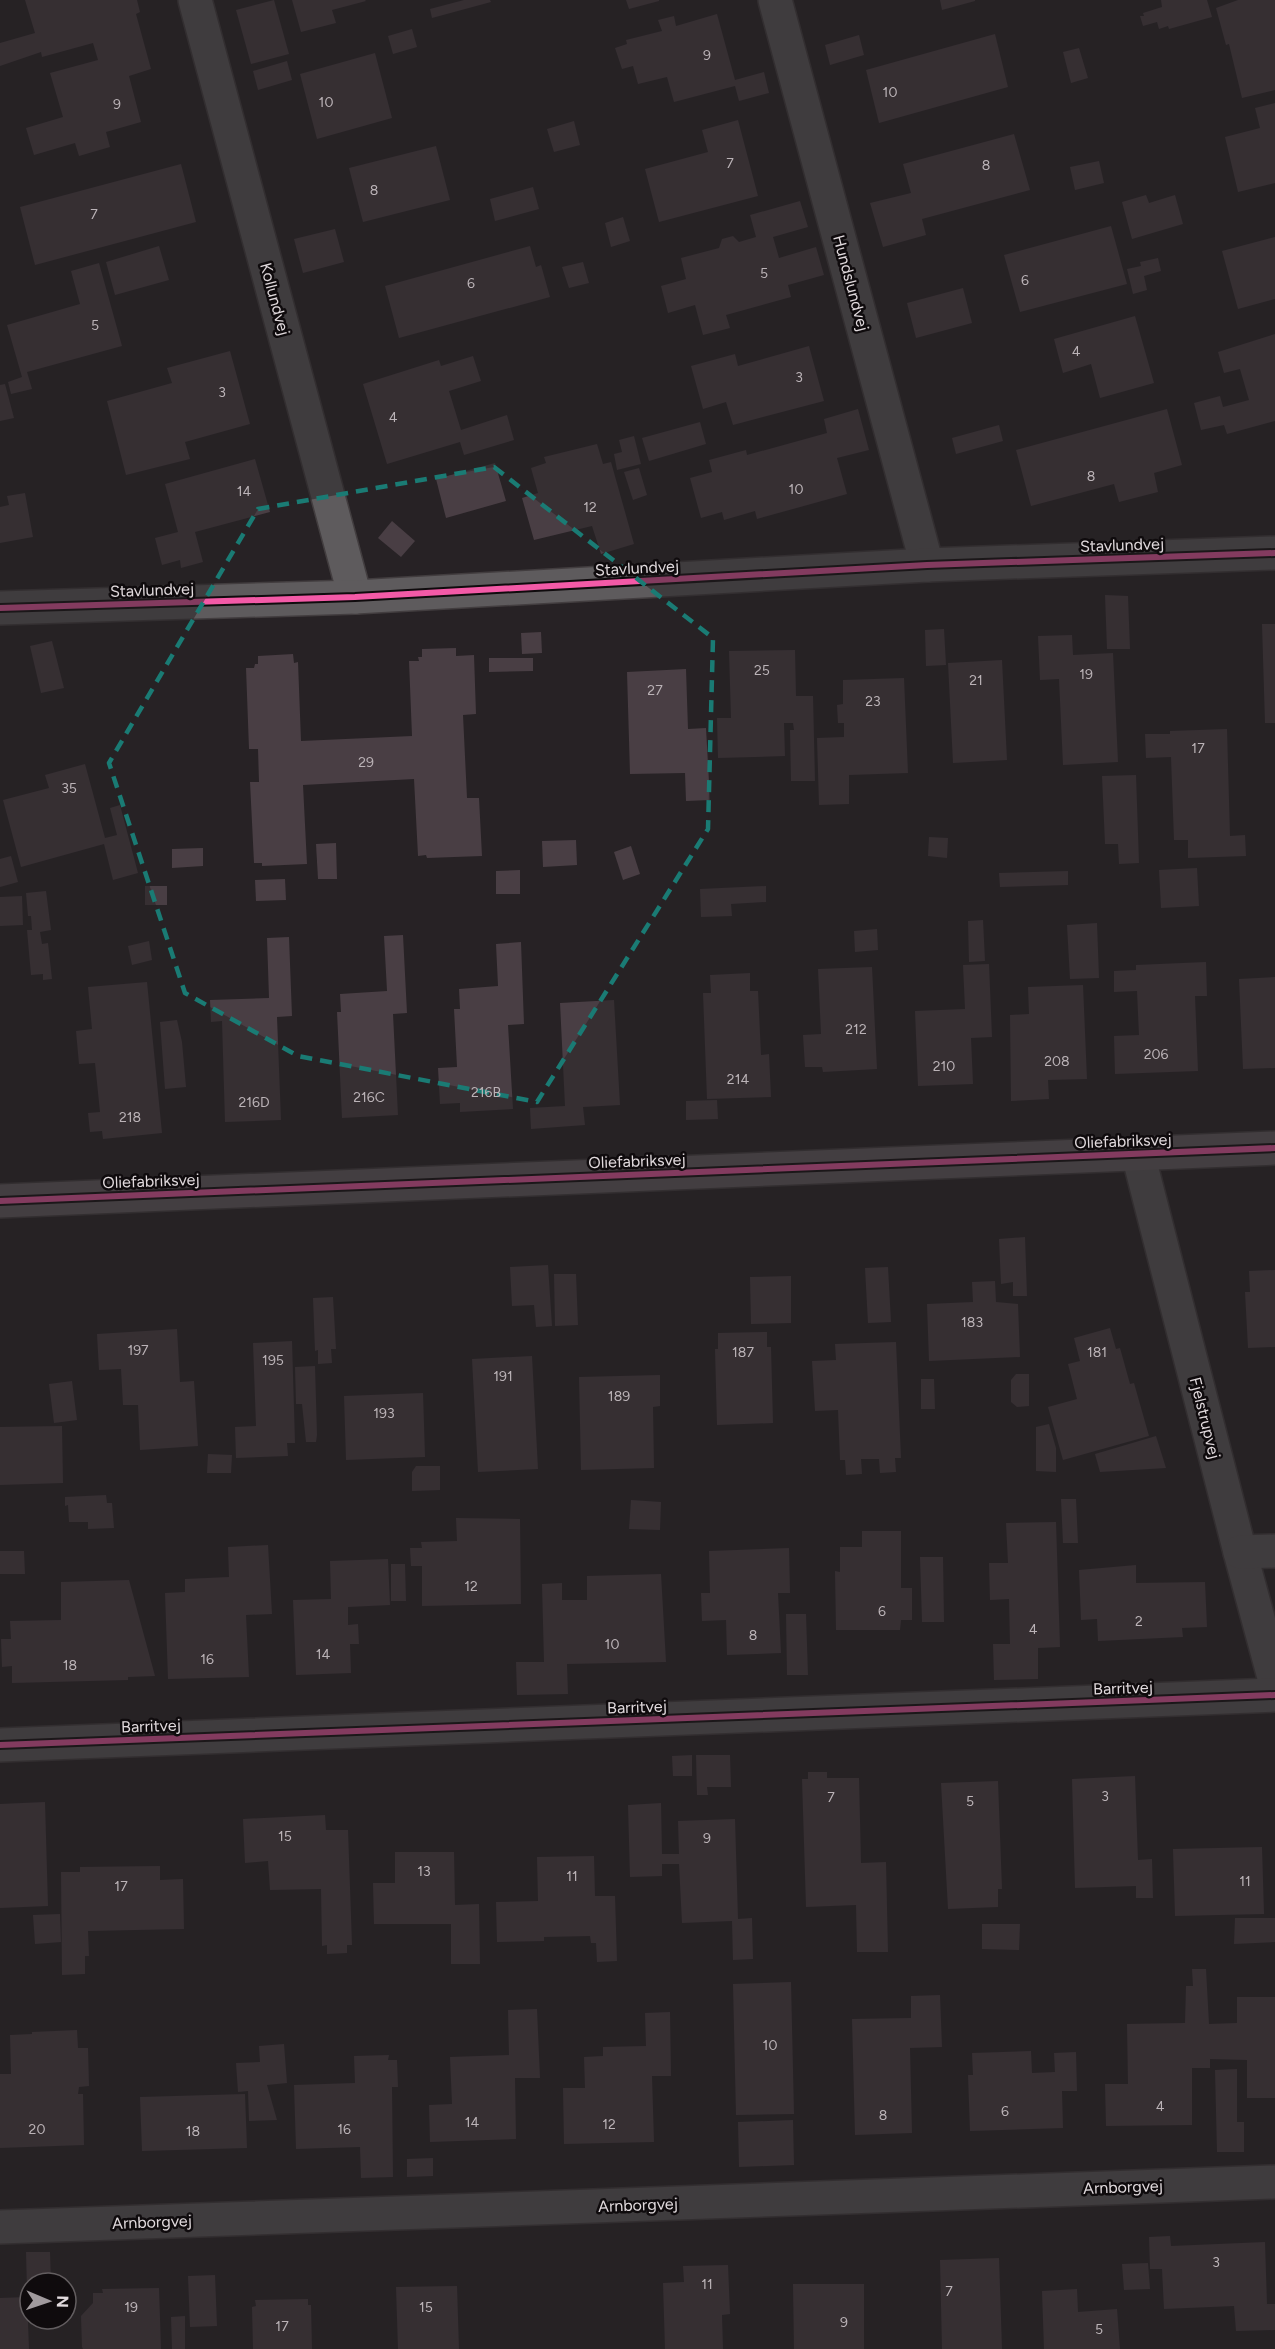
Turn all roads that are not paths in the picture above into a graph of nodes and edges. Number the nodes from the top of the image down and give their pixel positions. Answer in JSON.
{"nodes":[{"id":1,"x":195,"y":0,"type":"edge"},
{"id":2,"x":776,"y":0,"type":"edge"},
{"id":3,"x":1275,"y":553,"type":"edge"},
{"id":4,"x":927,"y":565,"type":"junction"},
{"id":5,"x":356,"y":597,"type":"junction"},
{"id":6,"x":0,"y":608,"type":"edge"},
{"id":7,"x":1275,"y":1148,"type":"edge"},
{"id":8,"x":1138,"y":1154,"type":"junction"},
{"id":9,"x":0,"y":1201,"type":"edge"},
{"id":10,"x":1275,"y":1551,"type":"edge"},
{"id":11,"x":1240,"y":1552,"type":"junction"},
{"id":12,"x":1275,"y":1681,"type":"edge"},
{"id":13,"x":1275,"y":1695,"type":"edge"},
{"id":14,"x":0,"y":1745,"type":"edge"},
{"id":15,"x":1275,"y":2182,"type":"edge"},
{"id":16,"x":0,"y":2228,"type":"edge"}],
"edges":[{"from":1,"to":5,"type":"street","name":"Kollundvej"},
{"from":2,"to":4,"type":"street","name":"Hundslundvej"},
{"from":3,"to":4,"type":"street","name":"Stavlundvej"},
{"from":4,"to":5,"type":"street","name":"Stavlundvej"},
{"from":5,"to":6,"type":"street","name":"Stavlundvej"},
{"from":7,"to":8,"type":"street","name":"Oliefabriksvej"},
{"from":8,"to":9,"type":"street","name":"Oliefabriksvej"},
{"from":8,"to":11,"type":"street","name":"Fjelstrupvej"},
{"from":10,"to":11,"type":"street"},
{"from":11,"to":12,"type":"street","name":"Fjelstrupvej"},
{"from":13,"to":14,"type":"street","name":"Barritvej"},
{"from":15,"to":16,"type":"street","name":"Arnborgvej"}]}
